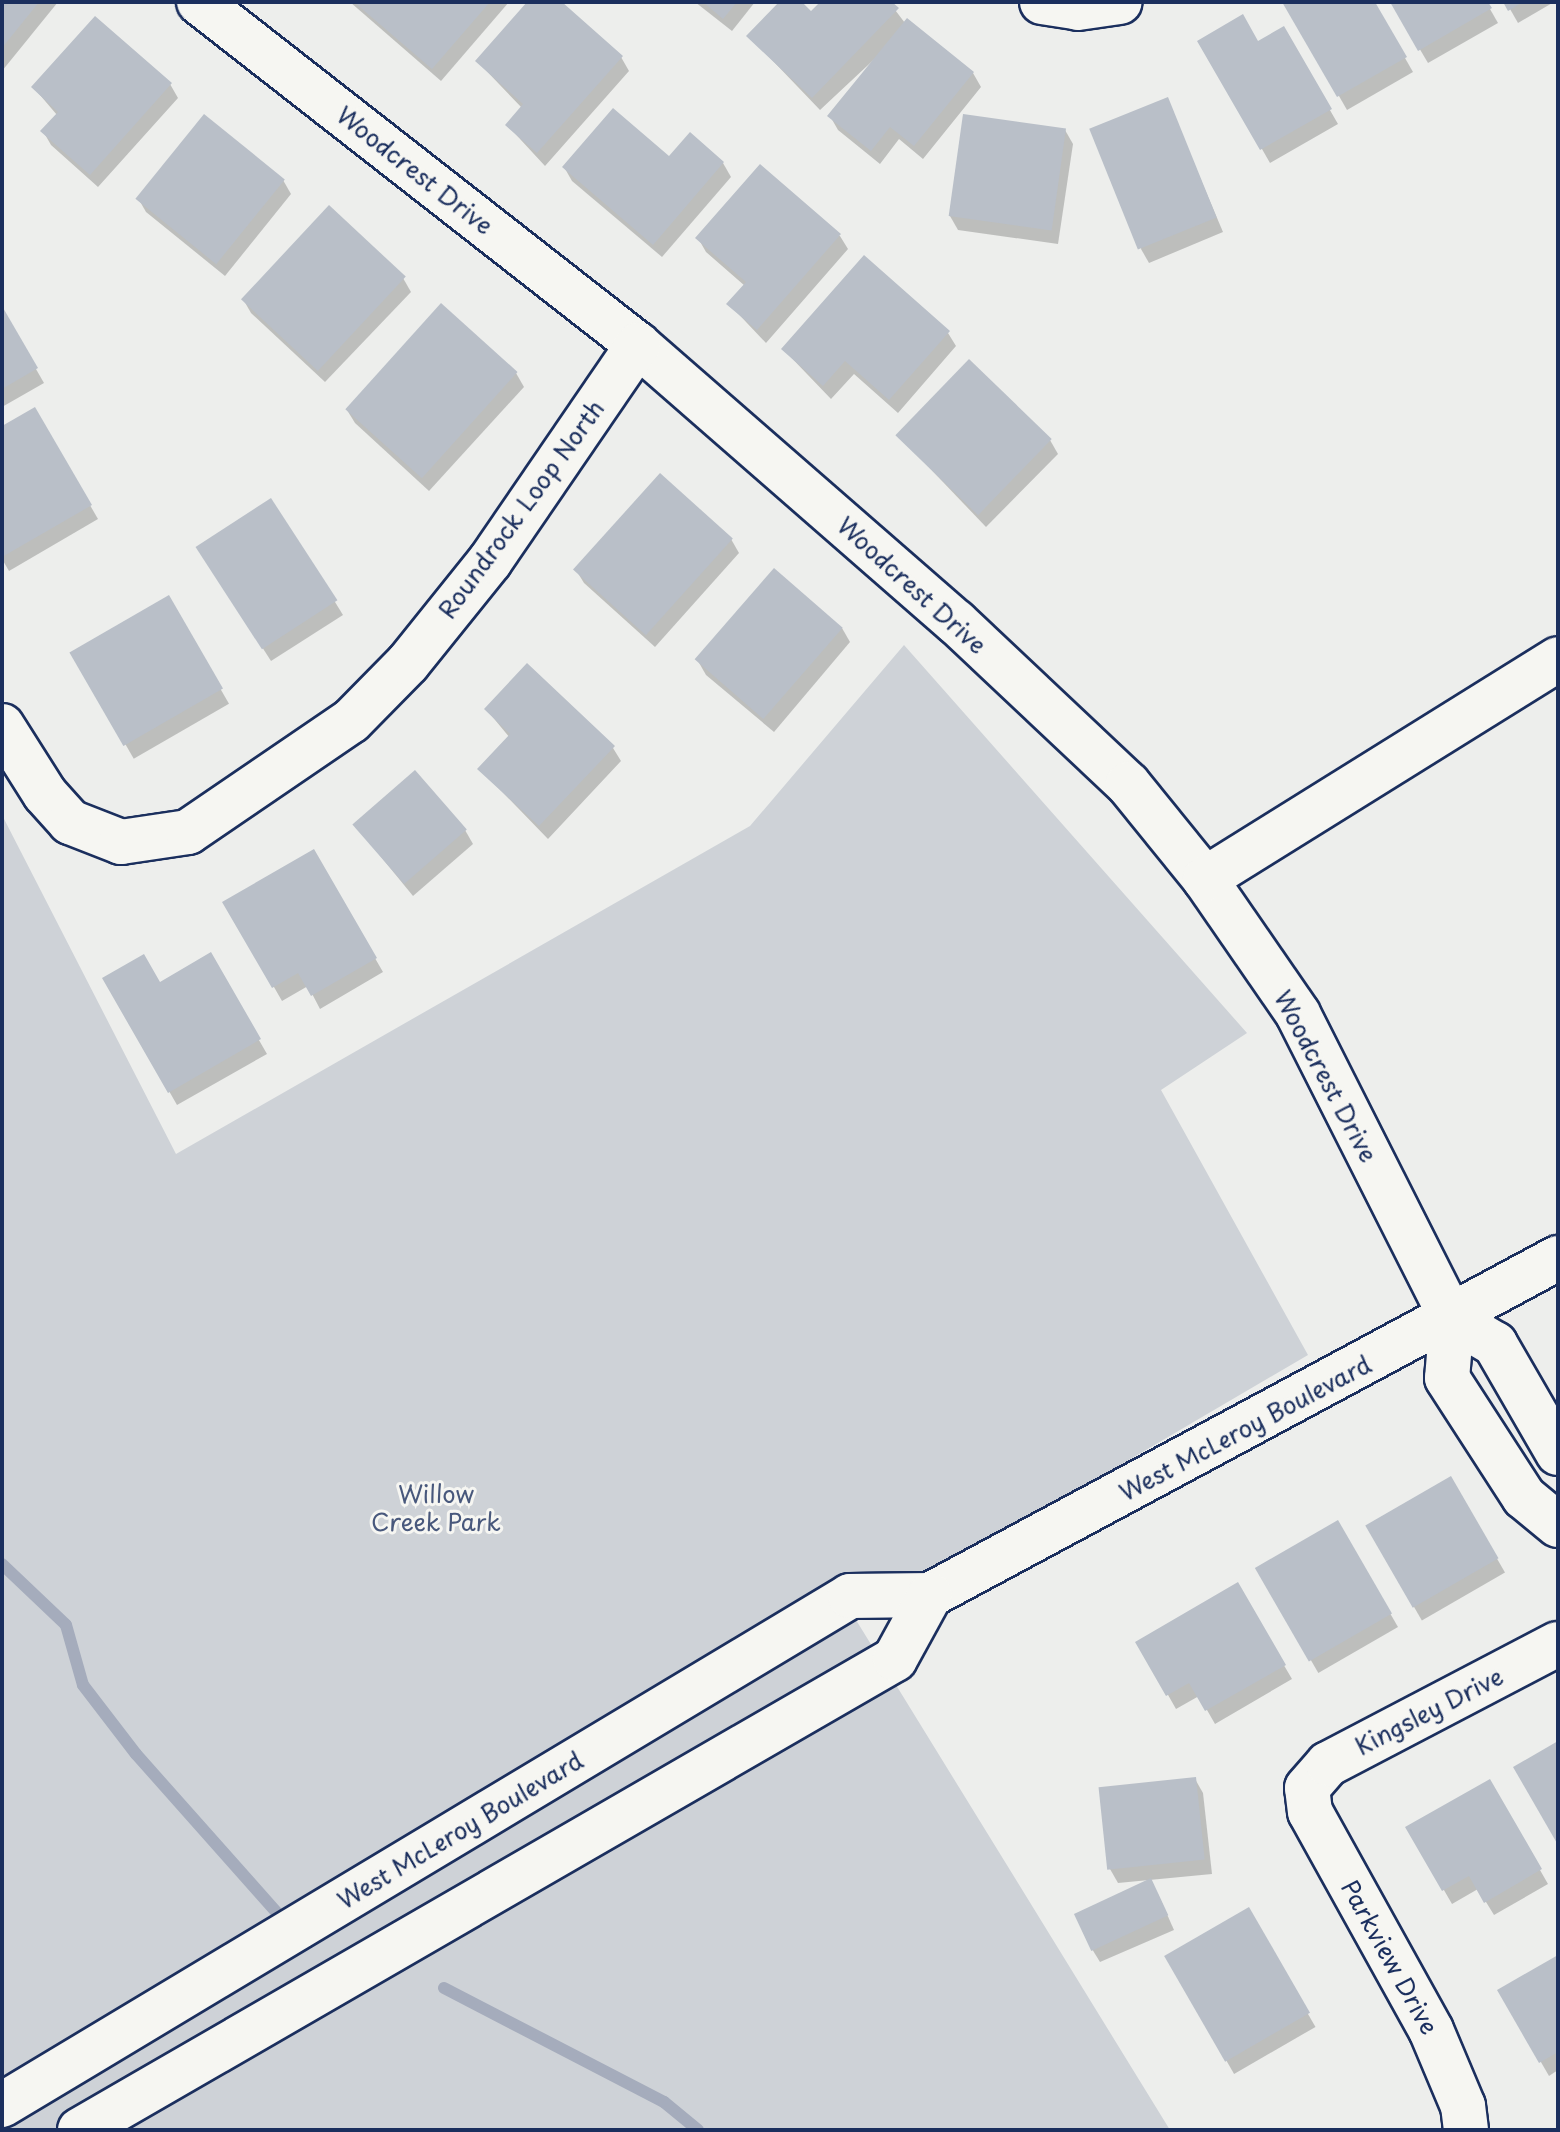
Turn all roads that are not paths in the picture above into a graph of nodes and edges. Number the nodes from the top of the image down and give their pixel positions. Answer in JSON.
{"nodes":[{"id":1,"x":199,"y":2,"type":"edge"},
{"id":2,"x":1120,"y":2,"type":"edge"},
{"id":3,"x":1060,"y":5,"type":"edge"},
{"id":4,"x":638,"y":345,"type":"junction"},
{"id":5,"x":1558,"y":659,"type":"edge"},
{"id":6,"x":2,"y":726,"type":"edge"},
{"id":7,"x":1205,"y":879,"type":"junction"},
{"id":8,"x":1558,"y":1258,"type":"edge"},
{"id":9,"x":1452,"y":1319,"type":"junction"},
{"id":10,"x":1558,"y":1453,"type":"edge"},
{"id":11,"x":1558,"y":1525,"type":"edge"},
{"id":12,"x":930,"y":1595,"type":"junction"},
{"id":13,"x":1558,"y":1644,"type":"edge"},
{"id":14,"x":1307,"y":1788,"type":"joint"},
{"id":15,"x":2,"y":2105,"type":"edge"},
{"id":16,"x":80,"y":2130,"type":"edge"},
{"id":17,"x":1466,"y":2130,"type":"edge"}],
"edges":[{"from":1,"to":4,"type":"street","name":"Woodcrest Drive"},
{"from":2,"to":3,"type":"street"},
{"from":4,"to":6,"type":"street","name":"Roundrock Loop North"},
{"from":4,"to":7,"type":"street","name":"Woodcrest Drive"},
{"from":5,"to":7,"type":"street"},
{"from":7,"to":9,"type":"street","name":"Woodcrest Drive"},
{"from":8,"to":9,"type":"street","name":"West McLeroy Boulevard"},
{"from":9,"to":10,"type":"street"},
{"from":9,"to":11,"type":"street"},
{"from":9,"to":12,"type":"street","name":"West McLeroy Boulevard"},
{"from":12,"to":15,"type":"street","name":"West McLeroy Boulevard"},
{"from":12,"to":16,"type":"street"},
{"from":13,"to":14,"type":"street","name":"Kingsley Drive"},
{"from":14,"to":17,"type":"street","name":"Parkview Drive"}]}
